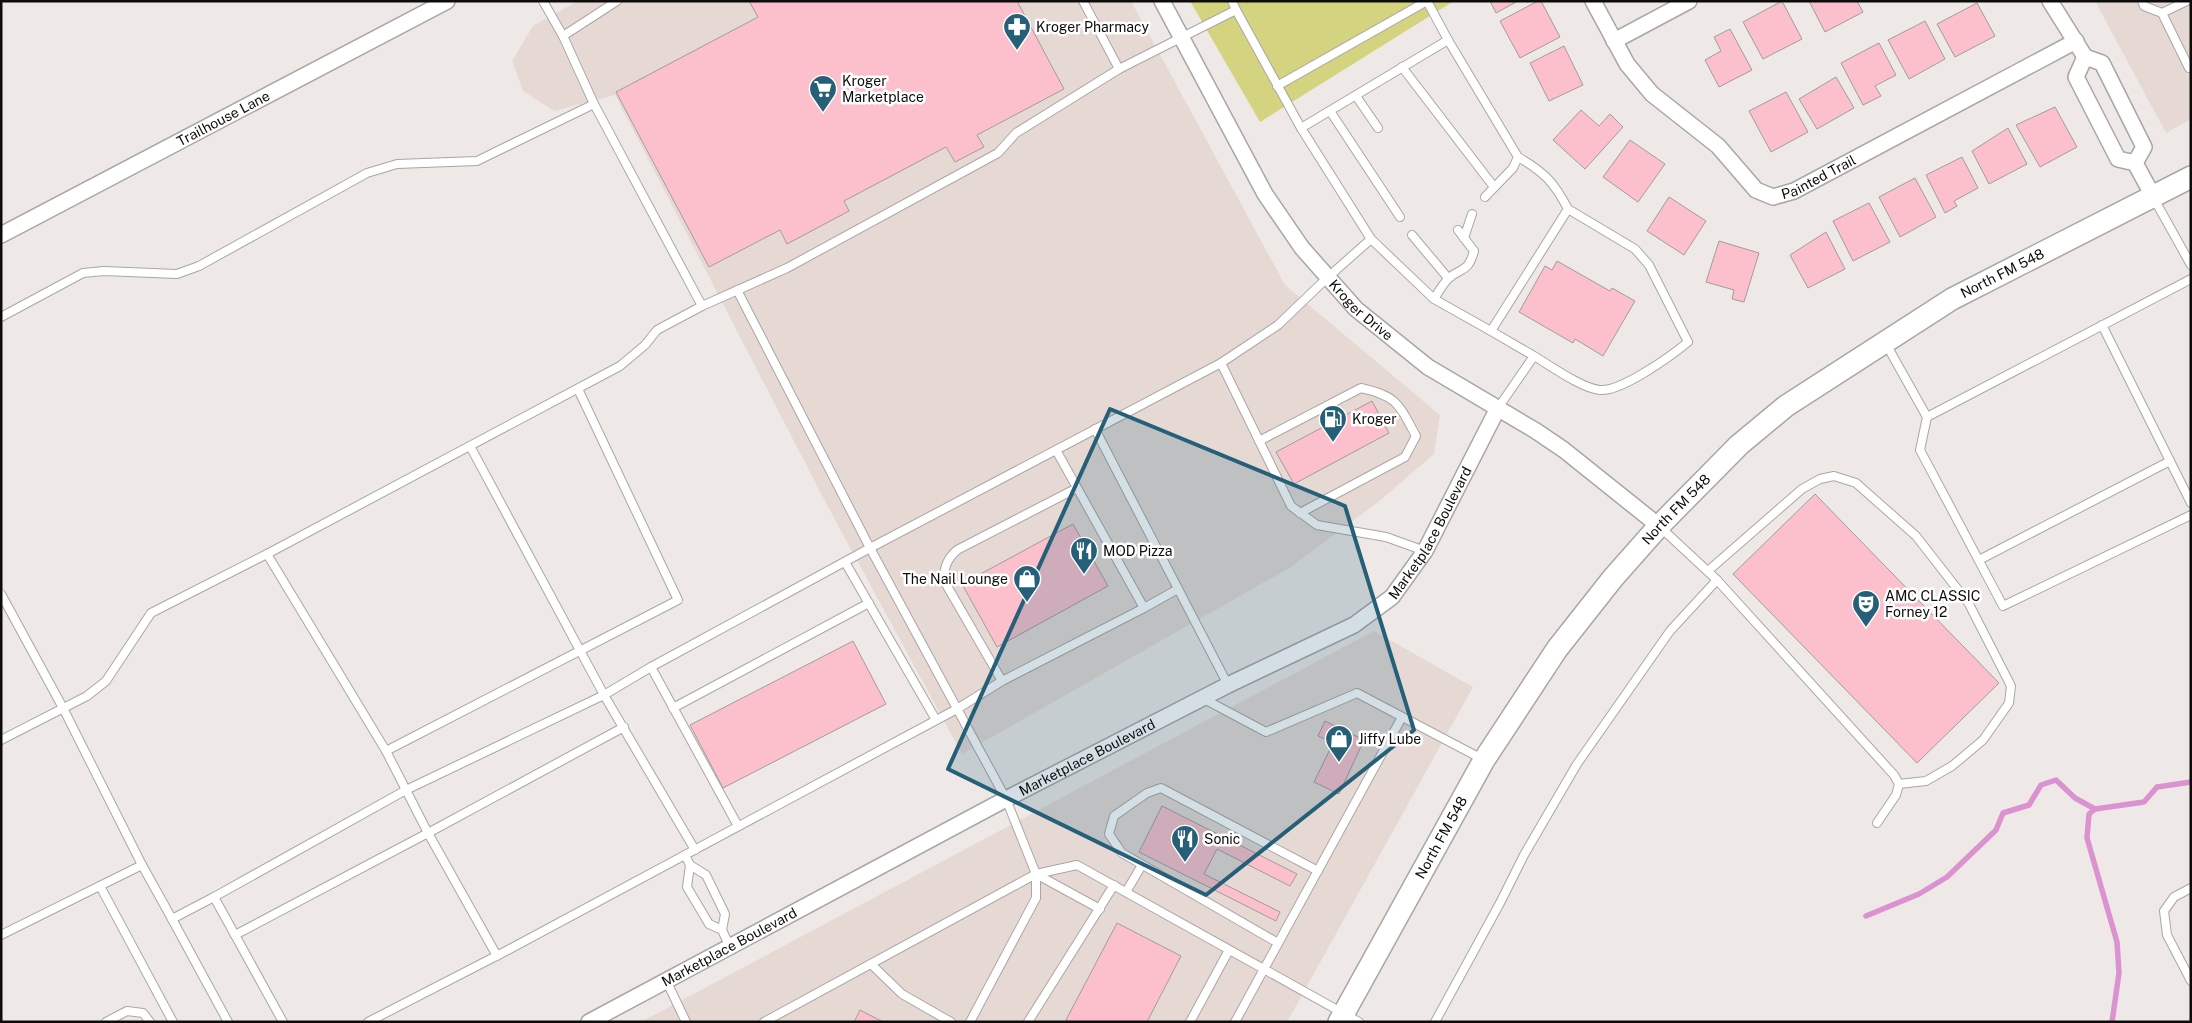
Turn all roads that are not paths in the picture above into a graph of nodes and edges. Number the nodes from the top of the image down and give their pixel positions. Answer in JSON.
{"nodes":[{"id":1,"x":447,"y":1,"type":"edge"},
{"id":2,"x":543,"y":1,"type":"edge"},
{"id":3,"x":617,"y":1,"type":"edge"},
{"id":4,"x":1083,"y":1,"type":"edge"},
{"id":5,"x":1162,"y":1,"type":"edge"},
{"id":6,"x":1232,"y":1,"type":"edge"},
{"id":7,"x":1427,"y":1,"type":"edge"},
{"id":8,"x":1593,"y":1,"type":"edge"},
{"id":9,"x":1689,"y":1,"type":"edge"},
{"id":10,"x":2050,"y":1,"type":"edge"},
{"id":11,"x":2142,"y":1,"type":"edge"},
{"id":12,"x":2187,"y":1,"type":"edge"},
{"id":13,"x":1236,"y":10,"type":"junction"},
{"id":14,"x":2162,"y":13,"type":"junction"},
{"id":15,"x":563,"y":36,"type":"junction"},
{"id":16,"x":1181,"y":38,"type":"junction"},
{"id":17,"x":1448,"y":40,"type":"junction"},
{"id":18,"x":1614,"y":41,"type":"junction"},
{"id":19,"x":2076,"y":41,"type":"junction"},
{"id":20,"x":2085,"y":57,"type":"junction"},
{"id":21,"x":1402,"y":67,"type":"junction"},
{"id":22,"x":2191,"y":68,"type":"edge"},
{"id":23,"x":1119,"y":69,"type":"junction"},
{"id":24,"x":1277,"y":86,"type":"junction"},
{"id":25,"x":1356,"y":96,"type":"junction"},
{"id":26,"x":594,"y":104,"type":"junction"},
{"id":27,"x":1330,"y":111,"type":"junction"},
{"id":28,"x":1301,"y":128,"type":"junction"},
{"id":29,"x":1378,"y":128,"type":"dead end"},
{"id":30,"x":1518,"y":157,"type":"junction"},
{"id":31,"x":2135,"y":163,"type":"junction"},
{"id":32,"x":2191,"y":177,"type":"edge"},
{"id":33,"x":1494,"y":188,"type":"junction"},
{"id":34,"x":2153,"y":196,"type":"junction"},
{"id":35,"x":1485,"y":197,"type":"dead end"},
{"id":36,"x":1568,"y":209,"type":"junction"},
{"id":37,"x":1472,"y":214,"type":"dead end"},
{"id":38,"x":1400,"y":217,"type":"dead end"},
{"id":39,"x":1458,"y":230,"type":"dead end"},
{"id":40,"x":1,"y":235,"type":"edge"},
{"id":41,"x":1412,"y":235,"type":"dead end"},
{"id":42,"x":1464,"y":238,"type":"junction"},
{"id":43,"x":1371,"y":239,"type":"junction"},
{"id":44,"x":2191,"y":265,"type":"edge"},
{"id":45,"x":1326,"y":278,"type":"junction"},
{"id":46,"x":1448,"y":278,"type":"junction"},
{"id":47,"x":2191,"y":279,"type":"edge"},
{"id":48,"x":737,"y":290,"type":"junction"},
{"id":49,"x":1434,"y":299,"type":"junction"},
{"id":50,"x":702,"y":306,"type":"junction"},
{"id":51,"x":1,"y":317,"type":"edge"},
{"id":52,"x":2102,"y":325,"type":"junction"},
{"id":53,"x":1491,"y":331,"type":"junction"},
{"id":54,"x":1884,"y":342,"type":"junction"},
{"id":55,"x":1534,"y":356,"type":"junction"},
{"id":56,"x":1221,"y":362,"type":"junction"},
{"id":57,"x":578,"y":389,"type":"junction"},
{"id":58,"x":1498,"y":408,"type":"junction"},
{"id":59,"x":1927,"y":417,"type":"junction"},
{"id":60,"x":1095,"y":429,"type":"junction"},
{"id":61,"x":1259,"y":441,"type":"junction"},
{"id":62,"x":470,"y":446,"type":"junction"},
{"id":63,"x":1056,"y":450,"type":"junction"},
{"id":64,"x":2170,"y":461,"type":"junction"},
{"id":65,"x":1077,"y":488,"type":"junction"},
{"id":66,"x":2191,"y":503,"type":"edge"},
{"id":67,"x":1300,"y":513,"type":"junction"},
{"id":68,"x":2191,"y":515,"type":"edge"},
{"id":69,"x":1658,"y":526,"type":"junction"},
{"id":70,"x":870,"y":548,"type":"junction"},
{"id":71,"x":1425,"y":551,"type":"junction"},
{"id":72,"x":267,"y":554,"type":"junction"},
{"id":73,"x":1979,"y":560,"type":"junction"},
{"id":74,"x":845,"y":562,"type":"junction"},
{"id":75,"x":1709,"y":570,"type":"junction"},
{"id":76,"x":1717,"y":580,"type":"junction"},
{"id":77,"x":1178,"y":589,"type":"junction"},
{"id":78,"x":1,"y":594,"type":"edge"},
{"id":79,"x":869,"y":603,"type":"junction"},
{"id":80,"x":4,"y":605,"type":"edge"},
{"id":81,"x":1144,"y":608,"type":"junction"},
{"id":82,"x":581,"y":650,"type":"junction"},
{"id":83,"x":650,"y":667,"type":"junction"},
{"id":84,"x":1002,"y":681,"type":"junction"},
{"id":85,"x":1228,"y":685,"type":"junction"},
{"id":86,"x":604,"y":695,"type":"junction"},
{"id":87,"x":1204,"y":699,"type":"junction"},
{"id":88,"x":63,"y":708,"type":"junction"},
{"id":89,"x":673,"y":708,"type":"junction"},
{"id":90,"x":957,"y":708,"type":"junction"},
{"id":91,"x":1402,"y":717,"type":"junction"},
{"id":92,"x":936,"y":720,"type":"junction"},
{"id":93,"x":624,"y":727,"type":"junction"},
{"id":94,"x":1,"y":740,"type":"edge"},
{"id":95,"x":386,"y":751,"type":"junction"},
{"id":96,"x":1484,"y":760,"type":"junction"},
{"id":97,"x":1899,"y":784,"type":"junction"},
{"id":98,"x":406,"y":790,"type":"junction"},
{"id":99,"x":1006,"y":799,"type":"junction"},
{"id":100,"x":1878,"y":823,"type":"dead end"},
{"id":101,"x":738,"y":826,"type":"junction"},
{"id":102,"x":428,"y":834,"type":"junction"},
{"id":103,"x":695,"y":850,"type":"junction"},
{"id":104,"x":685,"y":855,"type":"junction"},
{"id":105,"x":142,"y":865,"type":"junction"},
{"id":106,"x":690,"y":865,"type":"junction"},
{"id":107,"x":1142,"y":865,"type":"junction"},
{"id":108,"x":1318,"y":871,"type":"junction"},
{"id":109,"x":1036,"y":874,"type":"junction"},
{"id":110,"x":1114,"y":885,"type":"junction"},
{"id":111,"x":100,"y":886,"type":"junction"},
{"id":112,"x":2191,"y":888,"type":"edge"},
{"id":113,"x":1126,"y":892,"type":"junction"},
{"id":114,"x":214,"y":898,"type":"junction"},
{"id":115,"x":1100,"y":909,"type":"junction"},
{"id":116,"x":172,"y":919,"type":"junction"},
{"id":117,"x":722,"y":930,"type":"junction"},
{"id":118,"x":1,"y":935,"type":"edge"},
{"id":119,"x":235,"y":935,"type":"junction"},
{"id":120,"x":1278,"y":944,"type":"junction"},
{"id":121,"x":730,"y":947,"type":"junction"},
{"id":122,"x":1229,"y":950,"type":"junction"},
{"id":123,"x":497,"y":956,"type":"junction"},
{"id":124,"x":871,"y":964,"type":"junction"},
{"id":125,"x":1264,"y":969,"type":"junction"},
{"id":126,"x":666,"y":980,"type":"junction"},
{"id":127,"x":2191,"y":981,"type":"edge"},
{"id":128,"x":1347,"y":1019,"type":"edge"},
{"id":129,"x":1032,"y":1021,"type":"edge"},
{"id":130,"x":106,"y":1022,"type":"edge"},
{"id":131,"x":150,"y":1022,"type":"edge"},
{"id":132,"x":173,"y":1022,"type":"edge"},
{"id":133,"x":228,"y":1022,"type":"edge"},
{"id":134,"x":283,"y":1022,"type":"edge"},
{"id":135,"x":368,"y":1022,"type":"edge"},
{"id":136,"x":589,"y":1022,"type":"edge"},
{"id":137,"x":686,"y":1022,"type":"edge"},
{"id":138,"x":764,"y":1022,"type":"edge"},
{"id":139,"x":951,"y":1022,"type":"edge"},
{"id":140,"x":970,"y":1022,"type":"edge"},
{"id":141,"x":1190,"y":1022,"type":"edge"},
{"id":142,"x":1234,"y":1022,"type":"edge"},
{"id":143,"x":1435,"y":1022,"type":"edge"}],
"edges":[{"from":1,"to":40,"type":"street","name":"Trailhouse Lane"},
{"from":2,"to":15,"type":"lane"},
{"from":3,"to":15,"type":"lane"},
{"from":4,"to":23,"type":"lane"},
{"from":5,"to":16,"type":"street","name":"Kroger Drive"},
{"from":6,"to":13,"type":"lane"},
{"from":7,"to":17,"type":"lane"},
{"from":7,"to":24,"type":"lane"},
{"from":8,"to":18,"type":"street","name":"Painted Trail"},
{"from":9,"to":18,"type":"street"},
{"from":10,"to":19,"type":"street"},
{"from":11,"to":14,"type":"lane"},
{"from":12,"to":14,"type":"lane"},
{"from":13,"to":16,"type":"lane"},
{"from":13,"to":24,"type":"lane"},
{"from":14,"to":22,"type":"lane"},
{"from":15,"to":26,"type":"lane"},
{"from":16,"to":23,"type":"lane"},
{"from":16,"to":45,"type":"street","name":"Kroger Drive"},
{"from":17,"to":21,"type":"lane"},
{"from":17,"to":30,"type":"lane"},
{"from":18,"to":19,"type":"street","name":"Painted Trail"},
{"from":19,"to":20,"type":"street"},
{"from":20,"to":31,"type":"street"},
{"from":20,"to":31,"type":"street"},
{"from":21,"to":25,"type":"lane"},
{"from":21,"to":33,"type":"lane"},
{"from":23,"to":48,"type":"lane"},
{"from":24,"to":28,"type":"lane"},
{"from":25,"to":27,"type":"lane"},
{"from":25,"to":29,"type":"lane"},
{"from":26,"to":50,"type":"lane"},
{"from":26,"to":51,"type":"lane"},
{"from":27,"to":28,"type":"lane"},
{"from":27,"to":38,"type":"lane"},
{"from":28,"to":43,"type":"lane"},
{"from":30,"to":33,"type":"lane"},
{"from":30,"to":36,"type":"lane"},
{"from":31,"to":34,"type":"street"},
{"from":32,"to":34,"type":"main road","name":"North FM 548"},
{"from":33,"to":35,"type":"lane"},
{"from":34,"to":44,"type":"lane"},
{"from":34,"to":54,"type":"main road","name":"North FM 548"},
{"from":36,"to":53,"type":"lane"},
{"from":36,"to":55,"type":"lane"},
{"from":37,"to":42,"type":"lane"},
{"from":39,"to":42,"type":"lane"},
{"from":41,"to":46,"type":"lane"},
{"from":42,"to":46,"type":"lane"},
{"from":43,"to":45,"type":"lane"},
{"from":43,"to":49,"type":"lane"},
{"from":45,"to":56,"type":"lane"},
{"from":45,"to":58,"type":"street","name":"Kroger Drive"},
{"from":46,"to":49,"type":"lane"},
{"from":47,"to":52,"type":"lane"},
{"from":48,"to":50,"type":"lane"},
{"from":48,"to":70,"type":"lane"},
{"from":49,"to":53,"type":"lane"},
{"from":50,"to":57,"type":"lane"},
{"from":52,"to":59,"type":"lane"},
{"from":52,"to":64,"type":"lane"},
{"from":53,"to":55,"type":"lane"},
{"from":54,"to":59,"type":"lane"},
{"from":54,"to":69,"type":"main road","name":"North FM 548"},
{"from":55,"to":58,"type":"lane"},
{"from":56,"to":60,"type":"lane"},
{"from":56,"to":61,"type":"lane"},
{"from":57,"to":62,"type":"lane"},
{"from":57,"to":82,"type":"lane"},
{"from":58,"to":69,"type":"street","name":"Kroger Drive"},
{"from":58,"to":71,"type":"street","name":"Marketplace Boulevard"},
{"from":59,"to":73,"type":"lane"},
{"from":60,"to":63,"type":"lane"},
{"from":60,"to":77,"type":"lane"},
{"from":61,"to":67,"type":"lane"},
{"from":61,"to":67,"type":"lane"},
{"from":62,"to":72,"type":"lane"},
{"from":62,"to":82,"type":"lane"},
{"from":63,"to":65,"type":"lane"},
{"from":63,"to":70,"type":"lane"},
{"from":64,"to":66,"type":"lane"},
{"from":64,"to":73,"type":"lane"},
{"from":65,"to":81,"type":"lane"},
{"from":65,"to":84,"type":"lane"},
{"from":67,"to":71,"type":"lane"},
{"from":68,"to":73,"type":"lane"},
{"from":69,"to":75,"type":"lane"},
{"from":69,"to":96,"type":"main road","name":"North FM 548"},
{"from":70,"to":74,"type":"lane"},
{"from":70,"to":90,"type":"lane"},
{"from":71,"to":85,"type":"street","name":"Marketplace Boulevard"},
{"from":72,"to":88,"type":"lane"},
{"from":72,"to":95,"type":"lane"},
{"from":74,"to":79,"type":"lane"},
{"from":74,"to":83,"type":"lane"},
{"from":75,"to":76,"type":"lane"},
{"from":75,"to":97,"type":"lane"},
{"from":76,"to":97,"type":"lane"},
{"from":76,"to":143,"type":"lane"},
{"from":77,"to":81,"type":"lane"},
{"from":77,"to":85,"type":"lane"},
{"from":78,"to":80,"type":"lane"},
{"from":79,"to":89,"type":"lane"},
{"from":79,"to":92,"type":"lane"},
{"from":80,"to":88,"type":"lane"},
{"from":81,"to":84,"type":"lane"},
{"from":82,"to":86,"type":"lane"},
{"from":82,"to":95,"type":"lane"},
{"from":83,"to":86,"type":"lane"},
{"from":83,"to":89,"type":"lane"},
{"from":84,"to":90,"type":"lane"},
{"from":85,"to":87,"type":"street","name":"Marketplace Boulevard"},
{"from":86,"to":93,"type":"lane"},
{"from":86,"to":98,"type":"lane"},
{"from":87,"to":91,"type":"lane"},
{"from":87,"to":99,"type":"street","name":"Marketplace Boulevard"},
{"from":88,"to":94,"type":"lane"},
{"from":88,"to":105,"type":"lane"},
{"from":89,"to":101,"type":"lane"},
{"from":90,"to":92,"type":"lane"},
{"from":90,"to":99,"type":"lane"},
{"from":91,"to":96,"type":"lane"},
{"from":91,"to":108,"type":"lane"},
{"from":92,"to":101,"type":"lane"},
{"from":93,"to":102,"type":"lane"},
{"from":93,"to":103,"type":"lane"},
{"from":95,"to":98,"type":"lane"},
{"from":96,"to":128,"type":"main road","name":"North FM 548"},
{"from":97,"to":100,"type":"lane"},
{"from":98,"to":102,"type":"lane"},
{"from":98,"to":114,"type":"lane"},
{"from":99,"to":109,"type":"lane"},
{"from":99,"to":121,"type":"street","name":"Marketplace Boulevard"},
{"from":101,"to":103,"type":"lane"},
{"from":102,"to":119,"type":"lane"},
{"from":102,"to":123,"type":"lane"},
{"from":103,"to":104,"type":"lane"},
{"from":104,"to":106,"type":"lane"},
{"from":104,"to":123,"type":"lane"},
{"from":105,"to":111,"type":"lane"},
{"from":105,"to":116,"type":"lane"},
{"from":106,"to":117,"type":"lane"},
{"from":106,"to":117,"type":"lane"},
{"from":107,"to":108,"type":"lane"},
{"from":107,"to":113,"type":"lane"},
{"from":107,"to":120,"type":"lane"},
{"from":108,"to":120,"type":"lane"},
{"from":109,"to":110,"type":"lane"},
{"from":109,"to":115,"type":"lane"},
{"from":109,"to":124,"type":"lane"},
{"from":109,"to":140,"type":"lane"},
{"from":110,"to":113,"type":"lane"},
{"from":110,"to":115,"type":"lane"},
{"from":111,"to":118,"type":"lane"},
{"from":111,"to":132,"type":"lane"},
{"from":112,"to":127,"type":"lane"},
{"from":113,"to":122,"type":"lane"},
{"from":114,"to":116,"type":"lane"},
{"from":114,"to":119,"type":"lane"},
{"from":115,"to":129,"type":"lane"},
{"from":116,"to":133,"type":"lane"},
{"from":117,"to":121,"type":"lane"},
{"from":119,"to":134,"type":"lane"},
{"from":120,"to":125,"type":"lane"},
{"from":121,"to":126,"type":"street","name":"Marketplace Boulevard"},
{"from":122,"to":125,"type":"lane"},
{"from":122,"to":141,"type":"lane"},
{"from":123,"to":135,"type":"lane"},
{"from":124,"to":138,"type":"lane"},
{"from":124,"to":139,"type":"lane"},
{"from":125,"to":128,"type":"lane"},
{"from":125,"to":142,"type":"lane"},
{"from":126,"to":136,"type":"street","name":"Marketplace Boulevard"},
{"from":126,"to":137,"type":"lane"},
{"from":130,"to":131,"type":"lane"}]}
